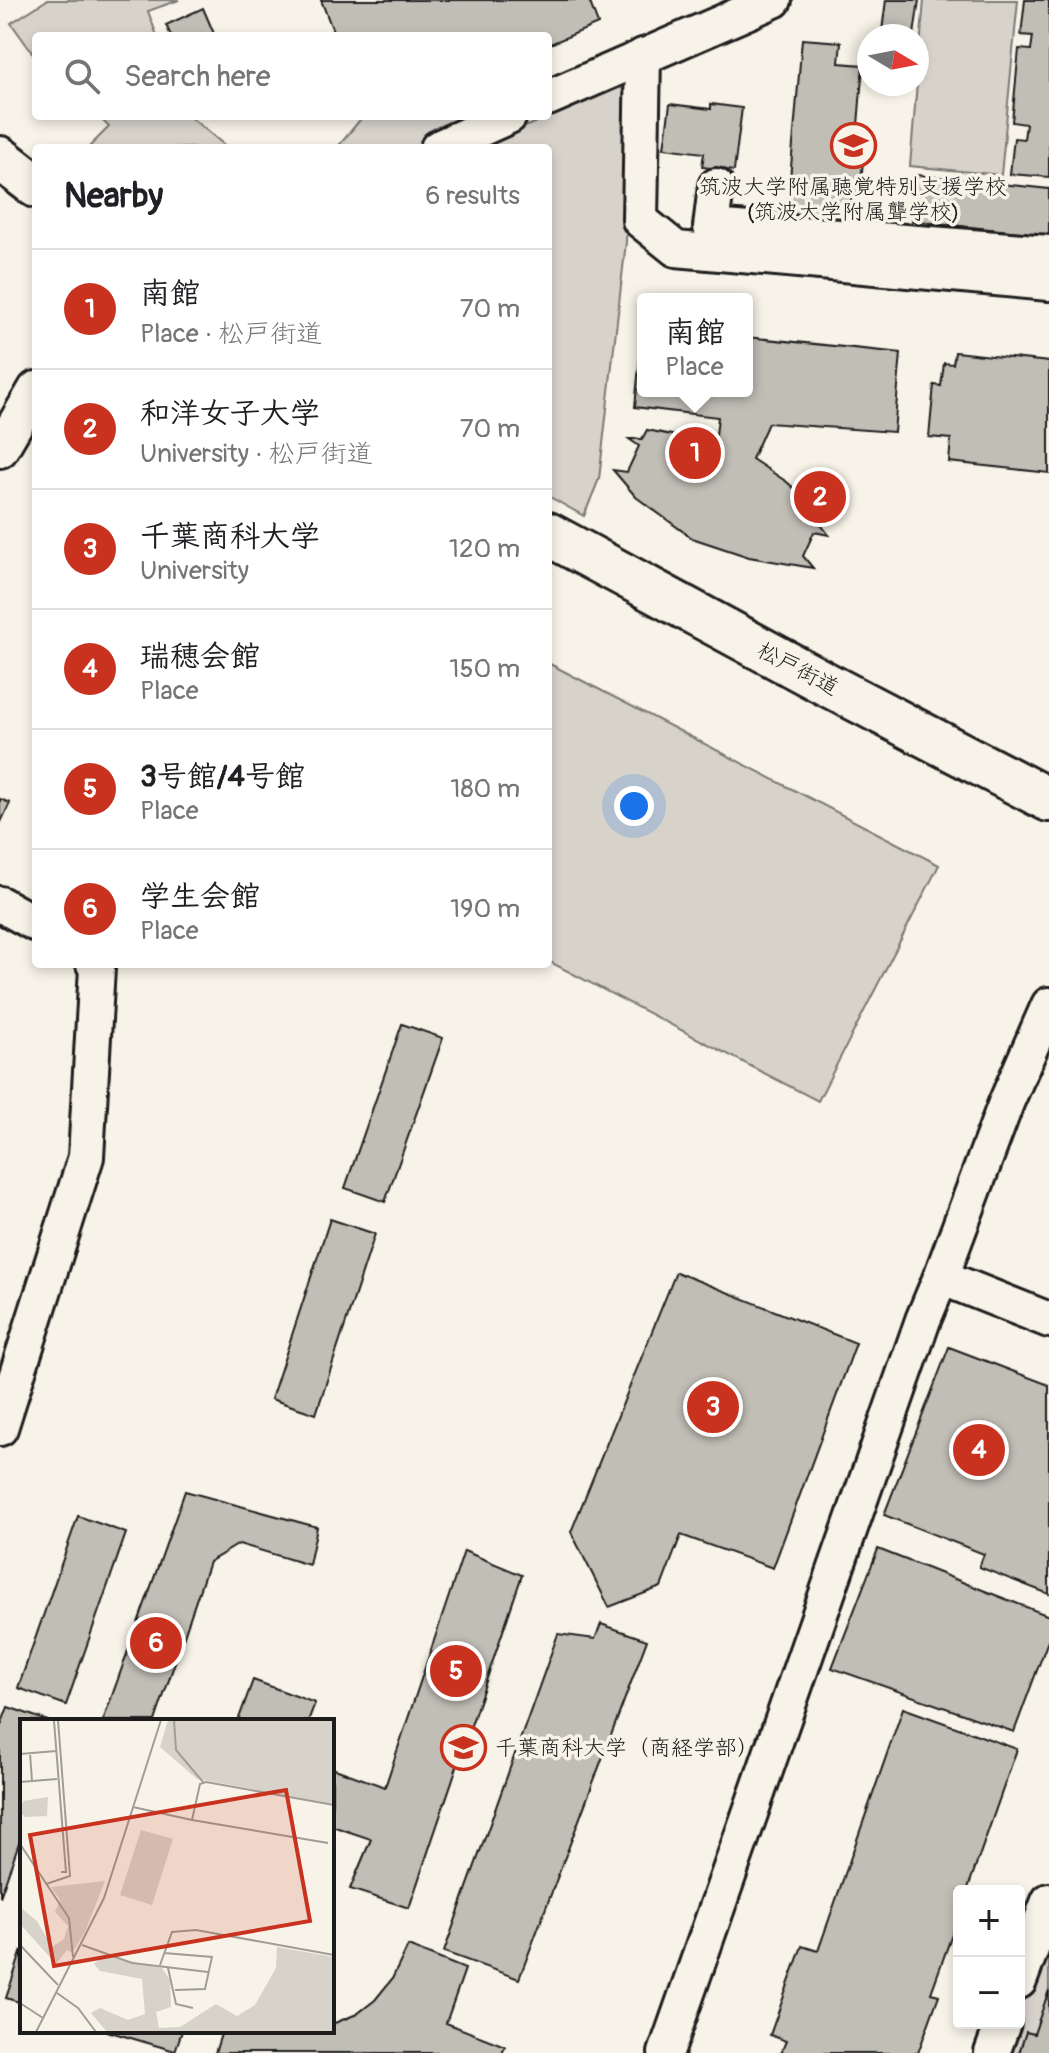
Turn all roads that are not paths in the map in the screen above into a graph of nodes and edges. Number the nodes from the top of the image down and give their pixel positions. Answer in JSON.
{"nodes":[{"id":1,"x":774,"y":0,"type":"edge"},
{"id":2,"x":643,"y":56,"type":"junction"},
{"id":3,"x":552,"y":96,"type":"edge"},
{"id":4,"x":500,"y":120,"type":"edge"},
{"id":5,"x":447,"y":144,"type":"edge"},
{"id":6,"x":716,"y":186,"type":"dead end"},
{"id":7,"x":1049,"y":253,"type":"edge"},
{"id":8,"x":1049,"y":283,"type":"edge"},
{"id":9,"x":32,"y":396,"type":"edge"},
{"id":10,"x":0,"y":450,"type":"edge"},
{"id":11,"x":552,"y":536,"type":"edge"},
{"id":12,"x":1049,"y":800,"type":"edge"},
{"id":13,"x":0,"y":904,"type":"edge"},
{"id":14,"x":32,"y":922,"type":"edge"},
{"id":15,"x":97,"y":968,"type":"edge"},
{"id":16,"x":1049,"y":1005,"type":"edge"},
{"id":17,"x":941,"y":1277,"type":"junction"},
{"id":18,"x":1049,"y":1320,"type":"edge"},
{"id":19,"x":0,"y":1428,"type":"edge"},
{"id":20,"x":1049,"y":1901,"type":"edge"},
{"id":21,"x":1025,"y":1965,"type":"edge"},
{"id":22,"x":1001,"y":2029,"type":"edge"},
{"id":23,"x":666,"y":2053,"type":"edge"},
{"id":24,"x":992,"y":2053,"type":"edge"}],
"edges":[{"from":1,"to":2,"type":"street"},
{"from":2,"to":3,"type":"street"},
{"from":2,"to":8,"type":"street"},
{"from":4,"to":5,"type":"street"},
{"from":6,"to":7,"type":"street"},
{"from":9,"to":10,"type":"street"},
{"from":11,"to":12,"type":"main road","name":"松戸街道"},
{"from":13,"to":14,"type":"street"},
{"from":15,"to":19,"type":"street"},
{"from":16,"to":17,"type":"street"},
{"from":17,"to":18,"type":"street"},
{"from":17,"to":23,"type":"street"},
{"from":20,"to":21,"type":"street"},
{"from":22,"to":24,"type":"street"}]}
